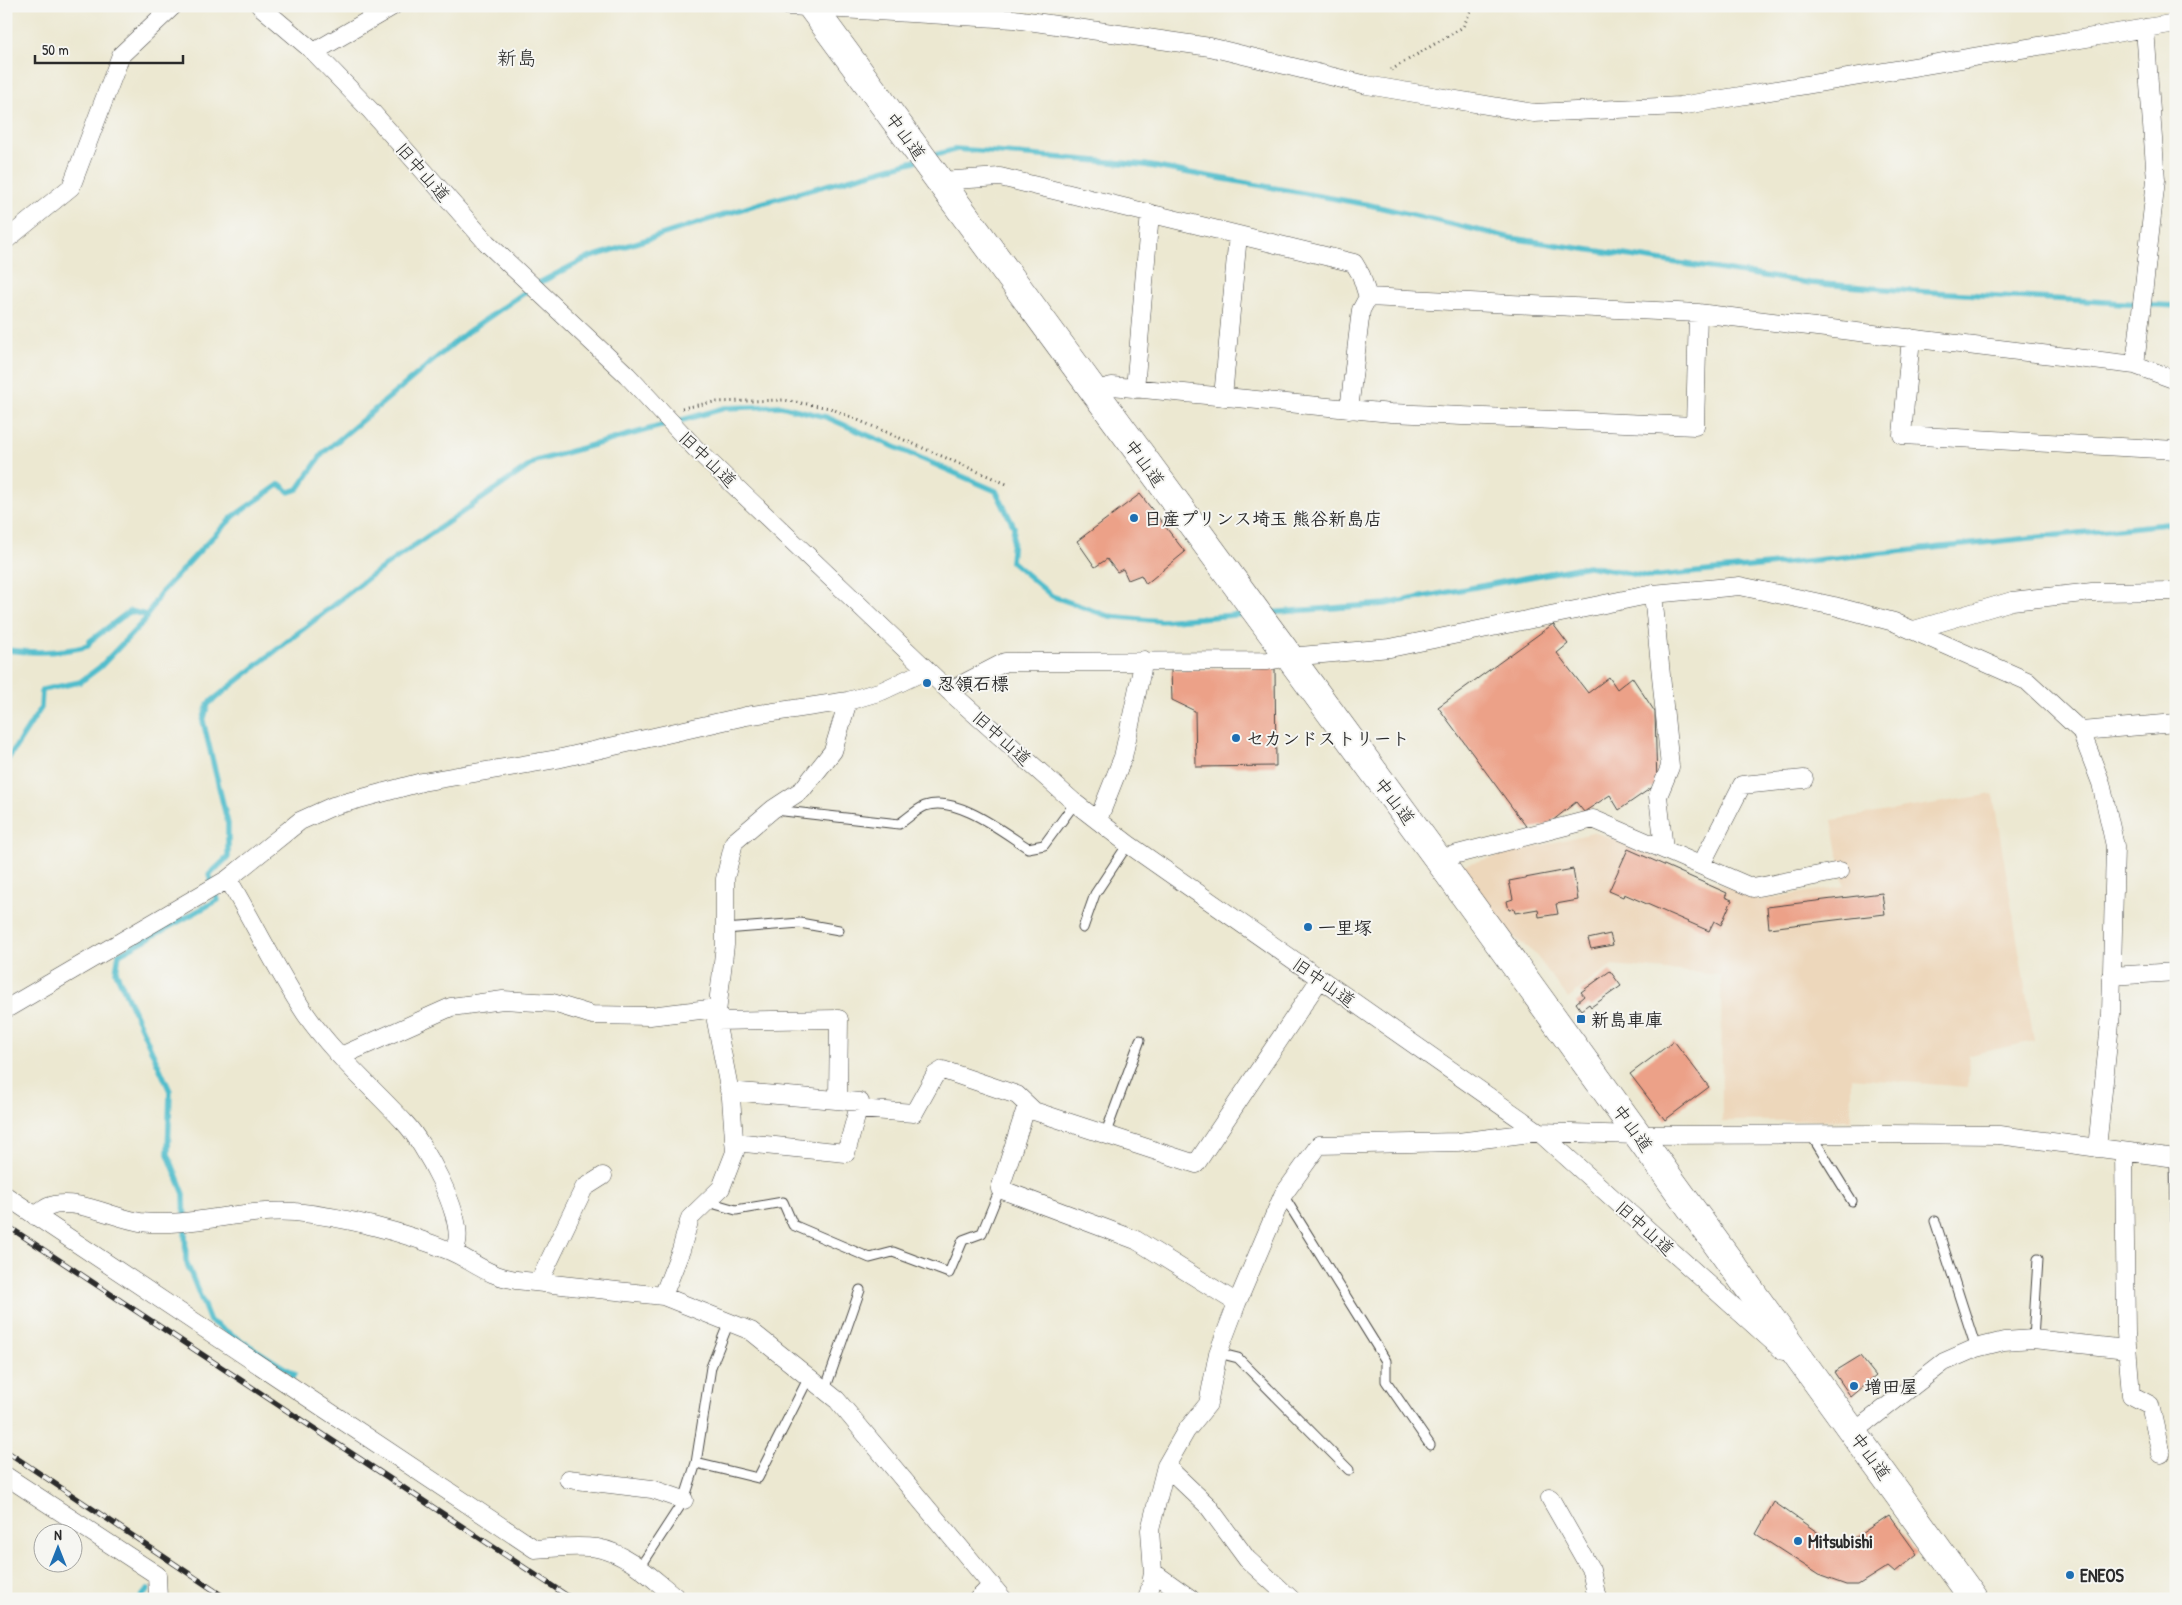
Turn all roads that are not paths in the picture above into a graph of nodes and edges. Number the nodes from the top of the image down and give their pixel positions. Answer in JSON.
{"nodes":[{"id":1,"x":173,"y":6,"type":"edge"},
{"id":2,"x":260,"y":6,"type":"edge"},
{"id":3,"x":393,"y":6,"type":"edge"},
{"id":4,"x":804,"y":7,"type":"edge"},
{"id":5,"x":2176,"y":23,"type":"edge"},
{"id":6,"x":2145,"y":28,"type":"junction"},
{"id":7,"x":314,"y":52,"type":"junction"},
{"id":8,"x":936,"y":176,"type":"junction"},
{"id":9,"x":1150,"y":213,"type":"junction"},
{"id":10,"x":1238,"y":235,"type":"junction"},
{"id":11,"x":6,"y":240,"type":"edge"},
{"id":12,"x":1368,"y":297,"type":"junction"},
{"id":13,"x":1698,"y":313,"type":"junction"},
{"id":14,"x":1911,"y":338,"type":"junction"},
{"id":15,"x":2135,"y":365,"type":"junction"},
{"id":16,"x":2176,"y":380,"type":"edge"},
{"id":17,"x":1134,"y":389,"type":"junction"},
{"id":18,"x":1093,"y":391,"type":"junction"},
{"id":19,"x":1223,"y":397,"type":"junction"},
{"id":20,"x":1348,"y":410,"type":"junction"},
{"id":21,"x":2176,"y":450,"type":"edge"},
{"id":22,"x":2176,"y":591,"type":"edge"},
{"id":23,"x":1653,"y":594,"type":"junction"},
{"id":24,"x":1914,"y":630,"type":"junction"},
{"id":25,"x":1288,"y":657,"type":"junction"},
{"id":26,"x":1144,"y":660,"type":"junction"},
{"id":27,"x":927,"y":670,"type":"junction"},
{"id":28,"x":949,"y":691,"type":"junction"},
{"id":29,"x":848,"y":701,"type":"junction"},
{"id":30,"x":2176,"y":723,"type":"edge"},
{"id":31,"x":2080,"y":731,"type":"junction"},
{"id":32,"x":1804,"y":779,"type":"dead end"},
{"id":33,"x":1074,"y":803,"type":"junction"},
{"id":34,"x":773,"y":809,"type":"junction"},
{"id":35,"x":1098,"y":820,"type":"junction"},
{"id":36,"x":1128,"y":844,"type":"junction"},
{"id":37,"x":1664,"y":849,"type":"junction"},
{"id":38,"x":1438,"y":859,"type":"junction"},
{"id":39,"x":1701,"y":865,"type":"junction"},
{"id":40,"x":1840,"y":871,"type":"dead end"},
{"id":41,"x":227,"y":879,"type":"junction"},
{"id":42,"x":1084,"y":928,"type":"dead end"},
{"id":43,"x":725,"y":929,"type":"junction"},
{"id":44,"x":838,"y":930,"type":"dead end"},
{"id":45,"x":2176,"y":972,"type":"edge"},
{"id":46,"x":2112,"y":976,"type":"junction"},
{"id":47,"x":1320,"y":979,"type":"junction"},
{"id":48,"x":6,"y":1009,"type":"edge"},
{"id":49,"x":717,"y":1015,"type":"junction"},
{"id":50,"x":1140,"y":1040,"type":"dead end"},
{"id":51,"x":342,"y":1056,"type":"junction"},
{"id":52,"x":729,"y":1091,"type":"junction"},
{"id":53,"x":838,"y":1098,"type":"junction"},
{"id":54,"x":858,"y":1109,"type":"junction"},
{"id":55,"x":1034,"y":1110,"type":"junction"},
{"id":56,"x":1539,"y":1132,"type":"junction"},
{"id":57,"x":1810,"y":1133,"type":"junction"},
{"id":58,"x":1105,"y":1135,"type":"junction"},
{"id":59,"x":1637,"y":1135,"type":"junction"},
{"id":60,"x":734,"y":1142,"type":"junction"},
{"id":61,"x":2097,"y":1148,"type":"junction"},
{"id":62,"x":2124,"y":1152,"type":"junction"},
{"id":63,"x":2175,"y":1158,"type":"edge"},
{"id":64,"x":603,"y":1176,"type":"dead end"},
{"id":65,"x":1000,"y":1189,"type":"junction"},
{"id":66,"x":1283,"y":1195,"type":"junction"},
{"id":67,"x":6,"y":1196,"type":"edge"},
{"id":68,"x":1852,"y":1200,"type":"dead end"},
{"id":69,"x":708,"y":1202,"type":"junction"},
{"id":70,"x":35,"y":1216,"type":"junction"},
{"id":71,"x":1935,"y":1221,"type":"dead end"},
{"id":72,"x":2176,"y":1233,"type":"edge"},
{"id":73,"x":453,"y":1252,"type":"junction"},
{"id":74,"x":2038,"y":1259,"type":"dead end"},
{"id":75,"x":539,"y":1282,"type":"junction"},
{"id":76,"x":860,"y":1290,"type":"dead end"},
{"id":77,"x":663,"y":1296,"type":"junction"},
{"id":78,"x":1237,"y":1303,"type":"junction"},
{"id":79,"x":729,"y":1322,"type":"junction"},
{"id":80,"x":2033,"y":1338,"type":"junction"},
{"id":81,"x":1976,"y":1348,"type":"junction"},
{"id":82,"x":2127,"y":1349,"type":"junction"},
{"id":83,"x":1218,"y":1353,"type":"junction"},
{"id":84,"x":809,"y":1377,"type":"junction"},
{"id":85,"x":1819,"y":1383,"type":"junction"},
{"id":86,"x":825,"y":1390,"type":"junction"},
{"id":87,"x":1854,"y":1432,"type":"junction"},
{"id":88,"x":1430,"y":1445,"type":"dead end"},
{"id":89,"x":2161,"y":1454,"type":"dead end"},
{"id":90,"x":696,"y":1464,"type":"junction"},
{"id":91,"x":1166,"y":1466,"type":"junction"},
{"id":92,"x":1349,"y":1470,"type":"dead end"},
{"id":93,"x":6,"y":1476,"type":"edge"},
{"id":94,"x":568,"y":1479,"type":"dead end"},
{"id":95,"x":1550,"y":1498,"type":"dead end"},
{"id":96,"x":684,"y":1500,"type":"junction"},
{"id":97,"x":639,"y":1569,"type":"junction"},
{"id":98,"x":1152,"y":1572,"type":"junction"},
{"id":99,"x":992,"y":1585,"type":"junction"},
{"id":100,"x":158,"y":1599,"type":"edge"},
{"id":101,"x":678,"y":1599,"type":"edge"},
{"id":102,"x":978,"y":1599,"type":"edge"},
{"id":103,"x":1003,"y":1599,"type":"edge"},
{"id":104,"x":1147,"y":1599,"type":"edge"},
{"id":105,"x":1191,"y":1599,"type":"edge"},
{"id":106,"x":1291,"y":1599,"type":"edge"},
{"id":107,"x":1597,"y":1599,"type":"edge"},
{"id":108,"x":1974,"y":1599,"type":"edge"}],
"edges":[{"from":1,"to":11,"type":"street"},
{"from":2,"to":7,"type":"street","name":"旧中山道"},
{"from":3,"to":7,"type":"street"},
{"from":4,"to":6,"type":"street"},
{"from":4,"to":8,"type":"highway","name":"中山道"},
{"from":5,"to":6,"type":"street"},
{"from":6,"to":15,"type":"street"},
{"from":7,"to":27,"type":"street","name":"旧中山道"},
{"from":8,"to":9,"type":"street"},
{"from":8,"to":18,"type":"highway","name":"中山道"},
{"from":9,"to":10,"type":"street"},
{"from":9,"to":17,"type":"street"},
{"from":10,"to":12,"type":"street"},
{"from":10,"to":19,"type":"street"},
{"from":12,"to":13,"type":"street"},
{"from":12,"to":20,"type":"street"},
{"from":13,"to":14,"type":"street"},
{"from":13,"to":20,"type":"street"},
{"from":14,"to":15,"type":"street"},
{"from":14,"to":21,"type":"street"},
{"from":15,"to":16,"type":"street"},
{"from":17,"to":18,"type":"street"},
{"from":17,"to":19,"type":"street"},
{"from":18,"to":25,"type":"highway","name":"中山道"},
{"from":19,"to":20,"type":"street"},
{"from":22,"to":24,"type":"street"},
{"from":23,"to":24,"type":"street"},
{"from":23,"to":25,"type":"street"},
{"from":23,"to":37,"type":"street"},
{"from":24,"to":31,"type":"street"},
{"from":25,"to":26,"type":"street"},
{"from":25,"to":38,"type":"highway","name":"中山道"},
{"from":26,"to":28,"type":"street"},
{"from":26,"to":35,"type":"street"},
{"from":27,"to":28,"type":"street","name":"旧中山道"},
{"from":27,"to":29,"type":"street"},
{"from":28,"to":33,"type":"street","name":"旧中山道"},
{"from":29,"to":34,"type":"street"},
{"from":29,"to":41,"type":"street"},
{"from":30,"to":31,"type":"street"},
{"from":31,"to":46,"type":"street"},
{"from":32,"to":39,"type":"street"},
{"from":33,"to":34,"type":"lane"},
{"from":33,"to":35,"type":"street","name":"旧中山道"},
{"from":34,"to":43,"type":"street"},
{"from":35,"to":36,"type":"street","name":"旧中山道"},
{"from":36,"to":42,"type":"lane"},
{"from":36,"to":47,"type":"street","name":"旧中山道"},
{"from":37,"to":38,"type":"street"},
{"from":37,"to":39,"type":"street"},
{"from":38,"to":59,"type":"highway","name":"中山道"},
{"from":39,"to":40,"type":"street"},
{"from":41,"to":48,"type":"street"},
{"from":41,"to":51,"type":"street"},
{"from":43,"to":44,"type":"lane"},
{"from":43,"to":49,"type":"street"},
{"from":45,"to":46,"type":"street"},
{"from":46,"to":61,"type":"street"},
{"from":47,"to":56,"type":"street","name":"旧中山道"},
{"from":47,"to":58,"type":"street"},
{"from":49,"to":51,"type":"street"},
{"from":49,"to":52,"type":"street"},
{"from":49,"to":53,"type":"street"},
{"from":50,"to":58,"type":"lane"},
{"from":51,"to":73,"type":"street"},
{"from":52,"to":53,"type":"street"},
{"from":52,"to":60,"type":"street"},
{"from":53,"to":54,"type":"street"},
{"from":54,"to":55,"type":"street"},
{"from":54,"to":60,"type":"street"},
{"from":55,"to":58,"type":"street"},
{"from":55,"to":65,"type":"street"},
{"from":56,"to":59,"type":"street"},
{"from":56,"to":66,"type":"street"},
{"from":56,"to":85,"type":"street","name":"旧中山道"},
{"from":57,"to":59,"type":"street"},
{"from":57,"to":61,"type":"street"},
{"from":57,"to":68,"type":"lane"},
{"from":59,"to":85,"type":"highway","name":"中山道"},
{"from":60,"to":69,"type":"street"},
{"from":61,"to":62,"type":"street"},
{"from":62,"to":63,"type":"street"},
{"from":62,"to":82,"type":"street"},
{"from":63,"to":72,"type":"lane"},
{"from":64,"to":75,"type":"street"},
{"from":65,"to":69,"type":"lane"},
{"from":65,"to":78,"type":"street"},
{"from":66,"to":78,"type":"street"},
{"from":66,"to":88,"type":"lane"},
{"from":67,"to":70,"type":"street"},
{"from":69,"to":77,"type":"street"},
{"from":70,"to":73,"type":"street"},
{"from":70,"to":97,"type":"street"},
{"from":71,"to":81,"type":"lane"},
{"from":73,"to":75,"type":"street"},
{"from":74,"to":80,"type":"lane"},
{"from":75,"to":77,"type":"street"},
{"from":76,"to":86,"type":"lane"},
{"from":77,"to":79,"type":"street"},
{"from":78,"to":83,"type":"street"},
{"from":79,"to":84,"type":"street"},
{"from":79,"to":90,"type":"lane"},
{"from":80,"to":81,"type":"street"},
{"from":80,"to":82,"type":"street"},
{"from":81,"to":87,"type":"street"},
{"from":82,"to":89,"type":"street"},
{"from":83,"to":91,"type":"street"},
{"from":83,"to":92,"type":"lane"},
{"from":84,"to":86,"type":"street"},
{"from":84,"to":90,"type":"lane"},
{"from":85,"to":87,"type":"highway","name":"中山道"},
{"from":86,"to":99,"type":"street"},
{"from":87,"to":108,"type":"highway","name":"中山道"},
{"from":90,"to":96,"type":"lane"},
{"from":91,"to":98,"type":"street"},
{"from":91,"to":106,"type":"street"},
{"from":93,"to":100,"type":"street"},
{"from":94,"to":96,"type":"street"},
{"from":95,"to":107,"type":"street"},
{"from":96,"to":97,"type":"lane"},
{"from":97,"to":101,"type":"street"},
{"from":98,"to":104,"type":"street"},
{"from":98,"to":105,"type":"street"},
{"from":99,"to":102,"type":"street"},
{"from":99,"to":103,"type":"street"}]}
